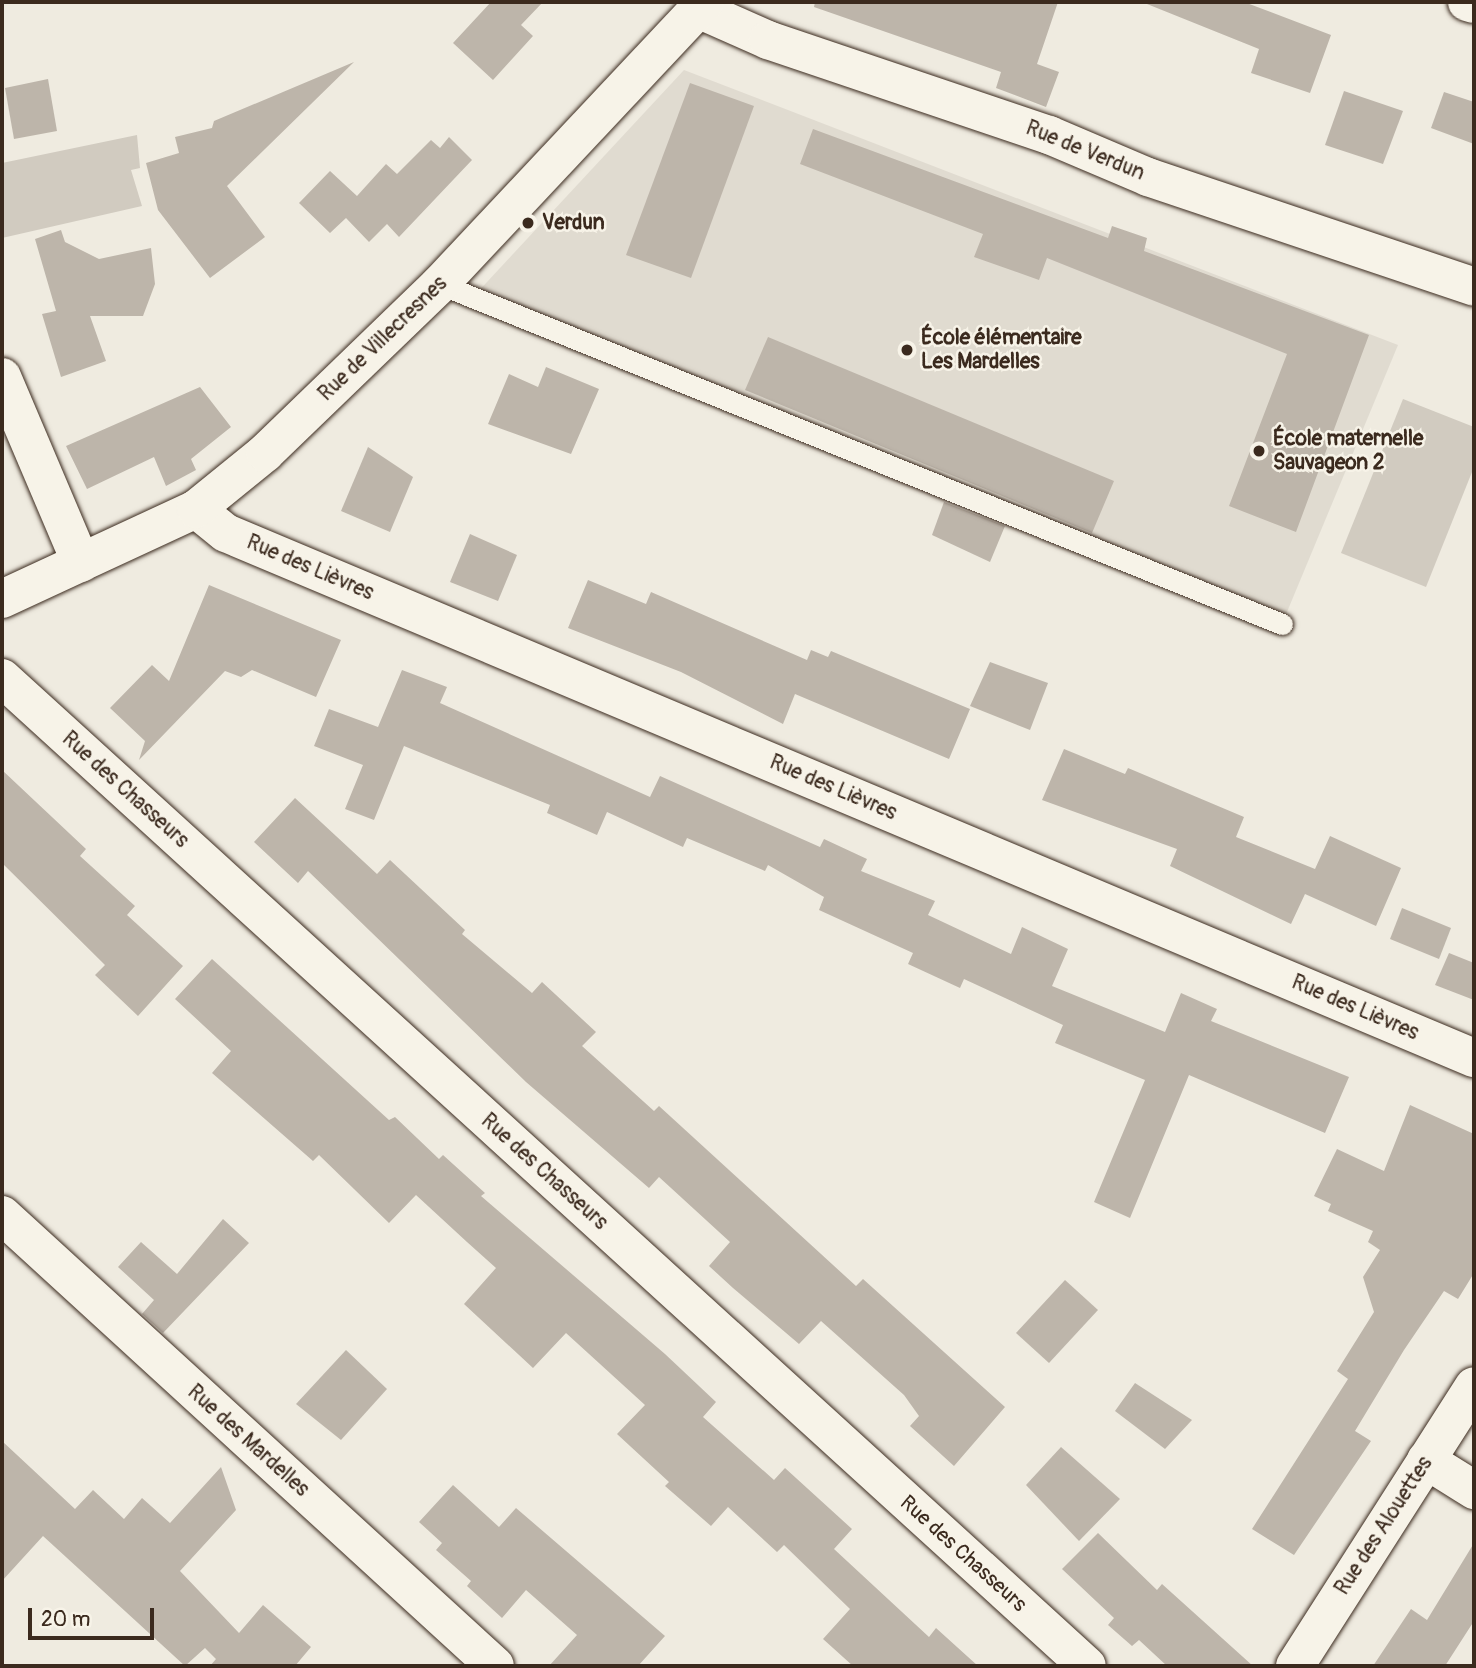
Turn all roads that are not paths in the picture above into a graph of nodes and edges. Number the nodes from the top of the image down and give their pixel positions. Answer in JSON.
{"nodes":[{"id":1,"x":1467,"y":2,"type":"edge"},
{"id":2,"x":1474,"y":4,"type":"edge"},
{"id":3,"x":701,"y":6,"type":"edge"},
{"id":4,"x":440,"y":284,"type":"junction"},
{"id":5,"x":1474,"y":287,"type":"edge"},
{"id":6,"x":2,"y":377,"type":"edge"},
{"id":7,"x":196,"y":509,"type":"junction"},
{"id":8,"x":81,"y":563,"type":"junction"},
{"id":9,"x":2,"y":599,"type":"edge"},
{"id":10,"x":1282,"y":624,"type":"dead end"},
{"id":11,"x":2,"y":678,"type":"edge"},
{"id":12,"x":1474,"y":1058,"type":"edge"},
{"id":13,"x":2,"y":1215,"type":"edge"},
{"id":14,"x":1474,"y":1386,"type":"edge"},
{"id":15,"x":1426,"y":1460,"type":"junction"},
{"id":16,"x":1474,"y":1490,"type":"edge"},
{"id":17,"x":495,"y":1666,"type":"edge"},
{"id":18,"x":1087,"y":1666,"type":"edge"},
{"id":19,"x":1295,"y":1666,"type":"edge"}],
"edges":[{"from":1,"to":2,"type":"street"},
{"from":3,"to":4,"type":"street","name":"Rue de Villecresnes"},
{"from":3,"to":5,"type":"street","name":"Rue de Verdun"},
{"from":4,"to":7,"type":"street","name":"Rue de Villecresnes"},
{"from":4,"to":10,"type":"lane"},
{"from":6,"to":8,"type":"street"},
{"from":7,"to":8,"type":"street","name":"Rue de Villecresnes"},
{"from":7,"to":12,"type":"street","name":"Rue des Lièvres"},
{"from":8,"to":9,"type":"street","name":"Rue de Villecresnes"},
{"from":11,"to":18,"type":"street","name":"Rue des Chasseurs"},
{"from":13,"to":17,"type":"street","name":"Rue des Mardelles"},
{"from":14,"to":15,"type":"street","name":"Rue des Alouettes"},
{"from":15,"to":16,"type":"street"},
{"from":15,"to":19,"type":"street","name":"Rue des Alouettes"}]}
